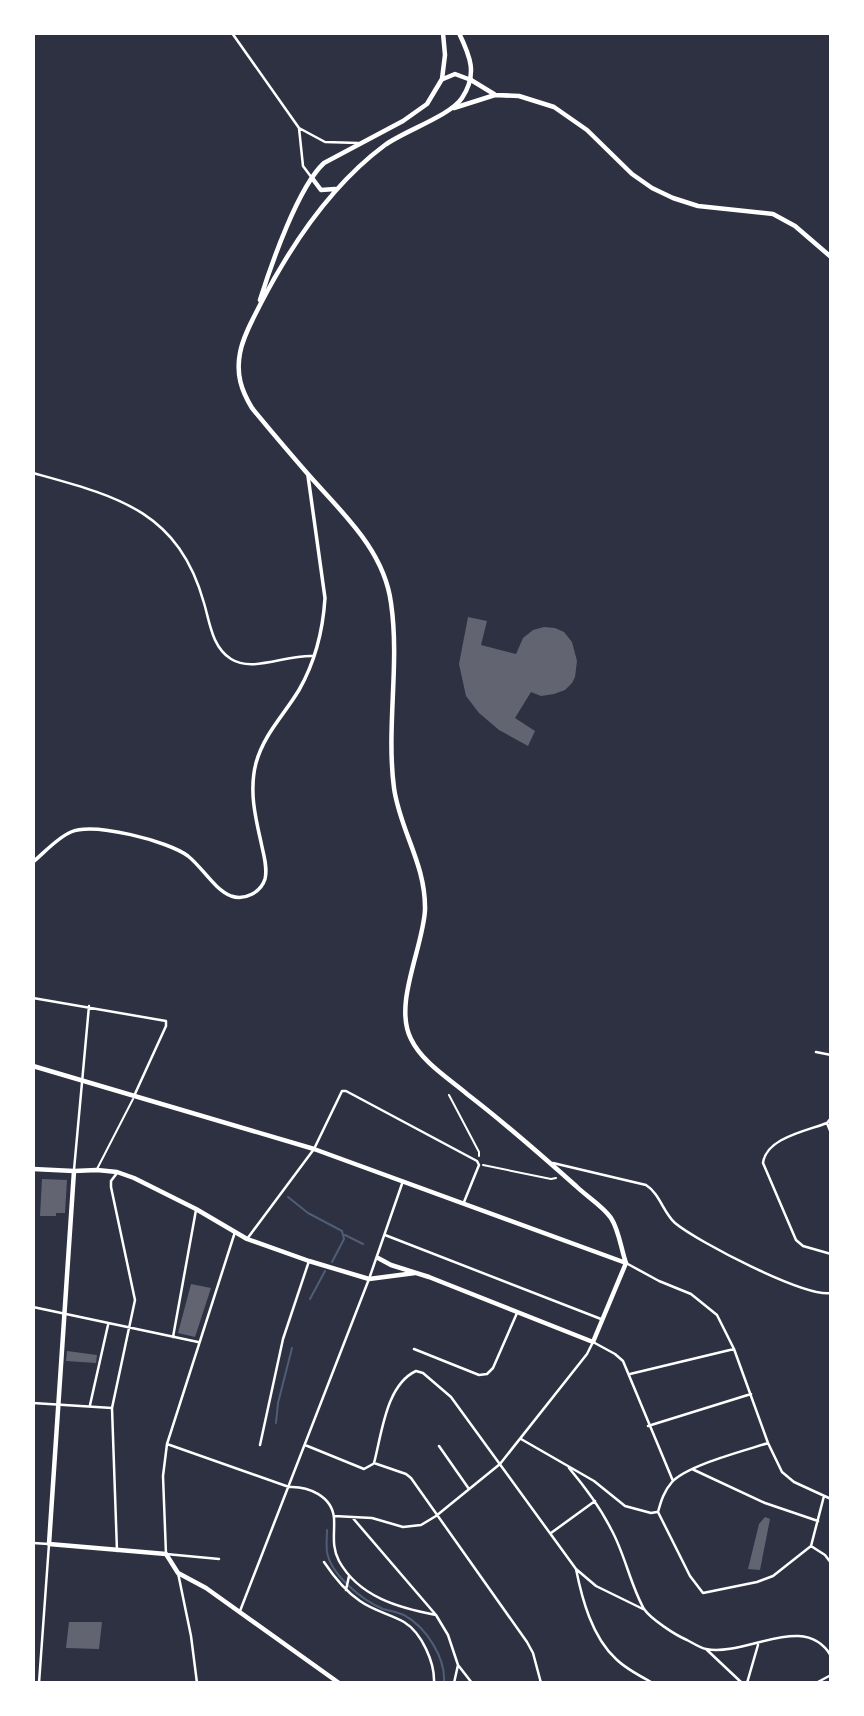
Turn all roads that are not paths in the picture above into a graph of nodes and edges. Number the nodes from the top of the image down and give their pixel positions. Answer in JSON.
{"nodes":[{"id":1,"x":232,"y":33,"type":"edge"},
{"id":2,"x":443,"y":33,"type":"edge"},
{"id":3,"x":459,"y":33,"type":"edge"},
{"id":4,"x":442,"y":79,"type":"junction"},
{"id":5,"x":471,"y":80,"type":"junction"},
{"id":6,"x":495,"y":95,"type":"junction"},
{"id":7,"x":454,"y":108,"type":"junction"},
{"id":8,"x":299,"y":128,"type":"junction"},
{"id":9,"x":360,"y":143,"type":"junction"},
{"id":10,"x":312,"y":178,"type":"junction"},
{"id":11,"x":337,"y":188,"type":"junction"},
{"id":12,"x":831,"y":257,"type":"edge"},
{"id":13,"x":255,"y":314,"type":"junction"},
{"id":14,"x":33,"y":473,"type":"edge"},
{"id":15,"x":308,"y":474,"type":"junction"},
{"id":16,"x":314,"y":656,"type":"junction"},
{"id":17,"x":33,"y":862,"type":"edge"},
{"id":18,"x":33,"y":998,"type":"edge"},
{"id":19,"x":89,"y":1006,"type":"junction"},
{"id":20,"x":816,"y":1052,"type":"dead end"},
{"id":21,"x":831,"y":1055,"type":"edge"},
{"id":22,"x":33,"y":1066,"type":"edge"},
{"id":23,"x":82,"y":1080,"type":"junction"},
{"id":24,"x":134,"y":1096,"type":"junction"},
{"id":25,"x":831,"y":1118,"type":"edge"},
{"id":26,"x":827,"y":1123,"type":"junction"},
{"id":27,"x":831,"y":1133,"type":"edge"},
{"id":28,"x":313,"y":1149,"type":"junction"},
{"id":29,"x":550,"y":1162,"type":"junction"},
{"id":30,"x":33,"y":1169,"type":"edge"},
{"id":31,"x":97,"y":1170,"type":"junction"},
{"id":32,"x":74,"y":1171,"type":"junction"},
{"id":33,"x":117,"y":1172,"type":"junction"},
{"id":34,"x":403,"y":1181,"type":"junction"},
{"id":35,"x":464,"y":1202,"type":"junction"},
{"id":36,"x":196,"y":1209,"type":"junction"},
{"id":37,"x":235,"y":1232,"type":"junction"},
{"id":38,"x":386,"y":1235,"type":"junction"},
{"id":39,"x":247,"y":1239,"type":"junction"},
{"id":40,"x":831,"y":1254,"type":"edge"},
{"id":41,"x":378,"y":1258,"type":"junction"},
{"id":42,"x":309,"y":1261,"type":"junction"},
{"id":43,"x":626,"y":1263,"type":"junction"},
{"id":44,"x":415,"y":1273,"type":"junction"},
{"id":45,"x":369,"y":1279,"type":"junction"},
{"id":46,"x":831,"y":1293,"type":"edge"},
{"id":47,"x":33,"y":1307,"type":"edge"},
{"id":48,"x":518,"y":1312,"type":"junction"},
{"id":49,"x":64,"y":1315,"type":"junction"},
{"id":50,"x":601,"y":1320,"type":"junction"},
{"id":51,"x":108,"y":1325,"type":"junction"},
{"id":52,"x":130,"y":1328,"type":"junction"},
{"id":53,"x":173,"y":1337,"type":"junction"},
{"id":54,"x":198,"y":1342,"type":"junction"},
{"id":55,"x":593,"y":1342,"type":"junction"},
{"id":56,"x":414,"y":1349,"type":"dead end"},
{"id":57,"x":734,"y":1349,"type":"junction"},
{"id":58,"x":630,"y":1374,"type":"junction"},
{"id":59,"x":751,"y":1394,"type":"junction"},
{"id":60,"x":33,"y":1403,"type":"edge"},
{"id":61,"x":59,"y":1404,"type":"junction"},
{"id":62,"x":90,"y":1405,"type":"junction"},
{"id":63,"x":112,"y":1408,"type":"junction"},
{"id":64,"x":648,"y":1426,"type":"junction"},
{"id":65,"x":521,"y":1439,"type":"junction"},
{"id":66,"x":768,"y":1443,"type":"junction"},
{"id":67,"x":167,"y":1444,"type":"junction"},
{"id":68,"x":260,"y":1445,"type":"dead end"},
{"id":69,"x":305,"y":1446,"type":"junction"},
{"id":70,"x":439,"y":1446,"type":"dead end"},
{"id":71,"x":374,"y":1463,"type":"junction"},
{"id":72,"x":500,"y":1465,"type":"junction"},
{"id":73,"x":569,"y":1468,"type":"junction"},
{"id":74,"x":692,"y":1469,"type":"junction"},
{"id":75,"x":673,"y":1481,"type":"junction"},
{"id":76,"x":289,"y":1487,"type":"junction"},
{"id":77,"x":469,"y":1489,"type":"junction"},
{"id":78,"x":824,"y":1496,"type":"junction"},
{"id":79,"x":831,"y":1499,"type":"edge"},
{"id":80,"x":595,"y":1501,"type":"junction"},
{"id":81,"x":657,"y":1512,"type":"junction"},
{"id":82,"x":351,"y":1516,"type":"junction"},
{"id":83,"x":436,"y":1516,"type":"junction"},
{"id":84,"x":334,"y":1517,"type":"junction"},
{"id":85,"x":818,"y":1521,"type":"junction"},
{"id":86,"x":551,"y":1533,"type":"junction"},
{"id":87,"x":33,"y":1543,"type":"edge"},
{"id":88,"x":49,"y":1544,"type":"junction"},
{"id":89,"x":811,"y":1546,"type":"junction"},
{"id":90,"x":117,"y":1551,"type":"junction"},
{"id":91,"x":166,"y":1554,"type":"junction"},
{"id":92,"x":219,"y":1559,"type":"dead end"},
{"id":93,"x":324,"y":1562,"type":"dead end"},
{"id":94,"x":831,"y":1563,"type":"edge"},
{"id":95,"x":576,"y":1569,"type":"junction"},
{"id":96,"x":178,"y":1573,"type":"junction"},
{"id":97,"x":349,"y":1576,"type":"junction"},
{"id":98,"x":346,"y":1589,"type":"junction"},
{"id":99,"x":240,"y":1611,"type":"junction"},
{"id":100,"x":645,"y":1611,"type":"junction"},
{"id":101,"x":436,"y":1615,"type":"junction"},
{"id":102,"x":758,"y":1644,"type":"junction"},
{"id":103,"x":706,"y":1649,"type":"junction"},
{"id":104,"x":831,"y":1656,"type":"edge"},
{"id":105,"x":458,"y":1665,"type":"junction"},
{"id":106,"x":831,"y":1675,"type":"edge"},
{"id":107,"x":39,"y":1683,"type":"edge"},
{"id":108,"x":197,"y":1683,"type":"edge"},
{"id":109,"x":339,"y":1683,"type":"edge"},
{"id":110,"x":434,"y":1683,"type":"edge"},
{"id":111,"x":454,"y":1683,"type":"edge"},
{"id":112,"x":472,"y":1683,"type":"edge"},
{"id":113,"x":541,"y":1683,"type":"edge"},
{"id":114,"x":653,"y":1683,"type":"edge"},
{"id":115,"x":742,"y":1683,"type":"edge"},
{"id":116,"x":747,"y":1683,"type":"edge"},
{"id":117,"x":816,"y":1683,"type":"edge"}],
"edges":[{"from":1,"to":8,"type":"street"},
{"from":2,"to":4,"type":"main road"},
{"from":3,"to":5,"type":"main road"},
{"from":4,"to":5,"type":"main road"},
{"from":4,"to":9,"type":"main road"},
{"from":5,"to":6,"type":"main road"},
{"from":5,"to":7,"type":"main road"},
{"from":6,"to":7,"type":"main road"},
{"from":6,"to":12,"type":"main road"},
{"from":7,"to":11,"type":"main road"},
{"from":8,"to":9,"type":"street"},
{"from":8,"to":10,"type":"street"},
{"from":9,"to":10,"type":"main road"},
{"from":10,"to":11,"type":"main road"},
{"from":10,"to":13,"type":"main road"},
{"from":11,"to":13,"type":"main road"},
{"from":13,"to":15,"type":"main road"},
{"from":14,"to":16,"type":"street"},
{"from":15,"to":16,"type":"street"},
{"from":15,"to":29,"type":"main road"},
{"from":16,"to":17,"type":"street"},
{"from":18,"to":19,"type":"street"},
{"from":19,"to":23,"type":"street"},
{"from":19,"to":24,"type":"street"},
{"from":20,"to":21,"type":"street"},
{"from":22,"to":23,"type":"main road"},
{"from":23,"to":24,"type":"main road"},
{"from":23,"to":32,"type":"street"},
{"from":24,"to":28,"type":"main road"},
{"from":24,"to":31,"type":"street"},
{"from":25,"to":26,"type":"street"},
{"from":26,"to":27,"type":"street"},
{"from":26,"to":40,"type":"street"},
{"from":28,"to":34,"type":"main road"},
{"from":28,"to":35,"type":"street"},
{"from":28,"to":39,"type":"street"},
{"from":29,"to":43,"type":"main road"},
{"from":29,"to":46,"type":"street"},
{"from":30,"to":32,"type":"main road"},
{"from":31,"to":32,"type":"main road"},
{"from":31,"to":33,"type":"main road"},
{"from":32,"to":49,"type":"main road"},
{"from":33,"to":36,"type":"main road"},
{"from":33,"to":52,"type":"street"},
{"from":34,"to":35,"type":"main road"},
{"from":34,"to":38,"type":"street"},
{"from":35,"to":43,"type":"main road"},
{"from":36,"to":37,"type":"main road"},
{"from":36,"to":53,"type":"street"},
{"from":37,"to":39,"type":"main road"},
{"from":37,"to":54,"type":"street"},
{"from":38,"to":41,"type":"street"},
{"from":38,"to":50,"type":"street"},
{"from":39,"to":42,"type":"main road"},
{"from":41,"to":44,"type":"main road"},
{"from":41,"to":45,"type":"street"},
{"from":42,"to":45,"type":"main road"},
{"from":42,"to":68,"type":"street"},
{"from":43,"to":50,"type":"main road"},
{"from":43,"to":57,"type":"street"},
{"from":44,"to":45,"type":"main road"},
{"from":44,"to":48,"type":"main road"},
{"from":45,"to":69,"type":"street"},
{"from":47,"to":49,"type":"street"},
{"from":48,"to":55,"type":"main road"},
{"from":48,"to":56,"type":"street"},
{"from":49,"to":51,"type":"street"},
{"from":49,"to":61,"type":"main road"},
{"from":50,"to":55,"type":"main road"},
{"from":51,"to":52,"type":"street"},
{"from":51,"to":62,"type":"street"},
{"from":52,"to":53,"type":"street"},
{"from":52,"to":63,"type":"street"},
{"from":53,"to":54,"type":"street"},
{"from":54,"to":67,"type":"street"},
{"from":55,"to":58,"type":"street"},
{"from":55,"to":65,"type":"street"},
{"from":57,"to":58,"type":"street"},
{"from":57,"to":59,"type":"street"},
{"from":58,"to":64,"type":"street"},
{"from":59,"to":64,"type":"street"},
{"from":59,"to":66,"type":"street"},
{"from":60,"to":61,"type":"street"},
{"from":61,"to":62,"type":"street"},
{"from":61,"to":88,"type":"main road"},
{"from":62,"to":63,"type":"street"},
{"from":63,"to":90,"type":"street"},
{"from":64,"to":75,"type":"street"},
{"from":65,"to":72,"type":"street"},
{"from":65,"to":73,"type":"street"},
{"from":66,"to":74,"type":"street"},
{"from":66,"to":78,"type":"street"},
{"from":67,"to":76,"type":"street"},
{"from":67,"to":91,"type":"street"},
{"from":69,"to":71,"type":"street"},
{"from":69,"to":76,"type":"street"},
{"from":70,"to":77,"type":"street"},
{"from":71,"to":72,"type":"street"},
{"from":71,"to":83,"type":"street"},
{"from":72,"to":77,"type":"street"},
{"from":72,"to":86,"type":"street"},
{"from":73,"to":80,"type":"street"},
{"from":73,"to":81,"type":"street"},
{"from":74,"to":75,"type":"street"},
{"from":74,"to":85,"type":"street"},
{"from":75,"to":81,"type":"street"},
{"from":76,"to":84,"type":"street"},
{"from":76,"to":99,"type":"street"},
{"from":77,"to":83,"type":"street"},
{"from":78,"to":79,"type":"street"},
{"from":78,"to":85,"type":"street"},
{"from":80,"to":86,"type":"street"},
{"from":80,"to":100,"type":"street"},
{"from":81,"to":89,"type":"street"},
{"from":82,"to":83,"type":"street"},
{"from":82,"to":84,"type":"street"},
{"from":82,"to":101,"type":"street"},
{"from":83,"to":113,"type":"street"},
{"from":84,"to":97,"type":"street"},
{"from":85,"to":89,"type":"street"},
{"from":86,"to":95,"type":"street"},
{"from":87,"to":88,"type":"street"},
{"from":88,"to":90,"type":"main road"},
{"from":88,"to":107,"type":"street"},
{"from":89,"to":94,"type":"street"},
{"from":90,"to":91,"type":"main road"},
{"from":91,"to":92,"type":"street"},
{"from":91,"to":96,"type":"main road"},
{"from":93,"to":98,"type":"street"},
{"from":95,"to":100,"type":"street"},
{"from":95,"to":114,"type":"street"},
{"from":96,"to":99,"type":"main road"},
{"from":96,"to":108,"type":"street"},
{"from":97,"to":98,"type":"street"},
{"from":97,"to":101,"type":"street"},
{"from":98,"to":110,"type":"street"},
{"from":99,"to":109,"type":"main road"},
{"from":100,"to":103,"type":"street"},
{"from":101,"to":105,"type":"street"},
{"from":102,"to":103,"type":"street"},
{"from":102,"to":104,"type":"street"},
{"from":102,"to":116,"type":"street"},
{"from":103,"to":115,"type":"street"},
{"from":105,"to":111,"type":"street"},
{"from":105,"to":112,"type":"street"},
{"from":106,"to":117,"type":"street"}]}
